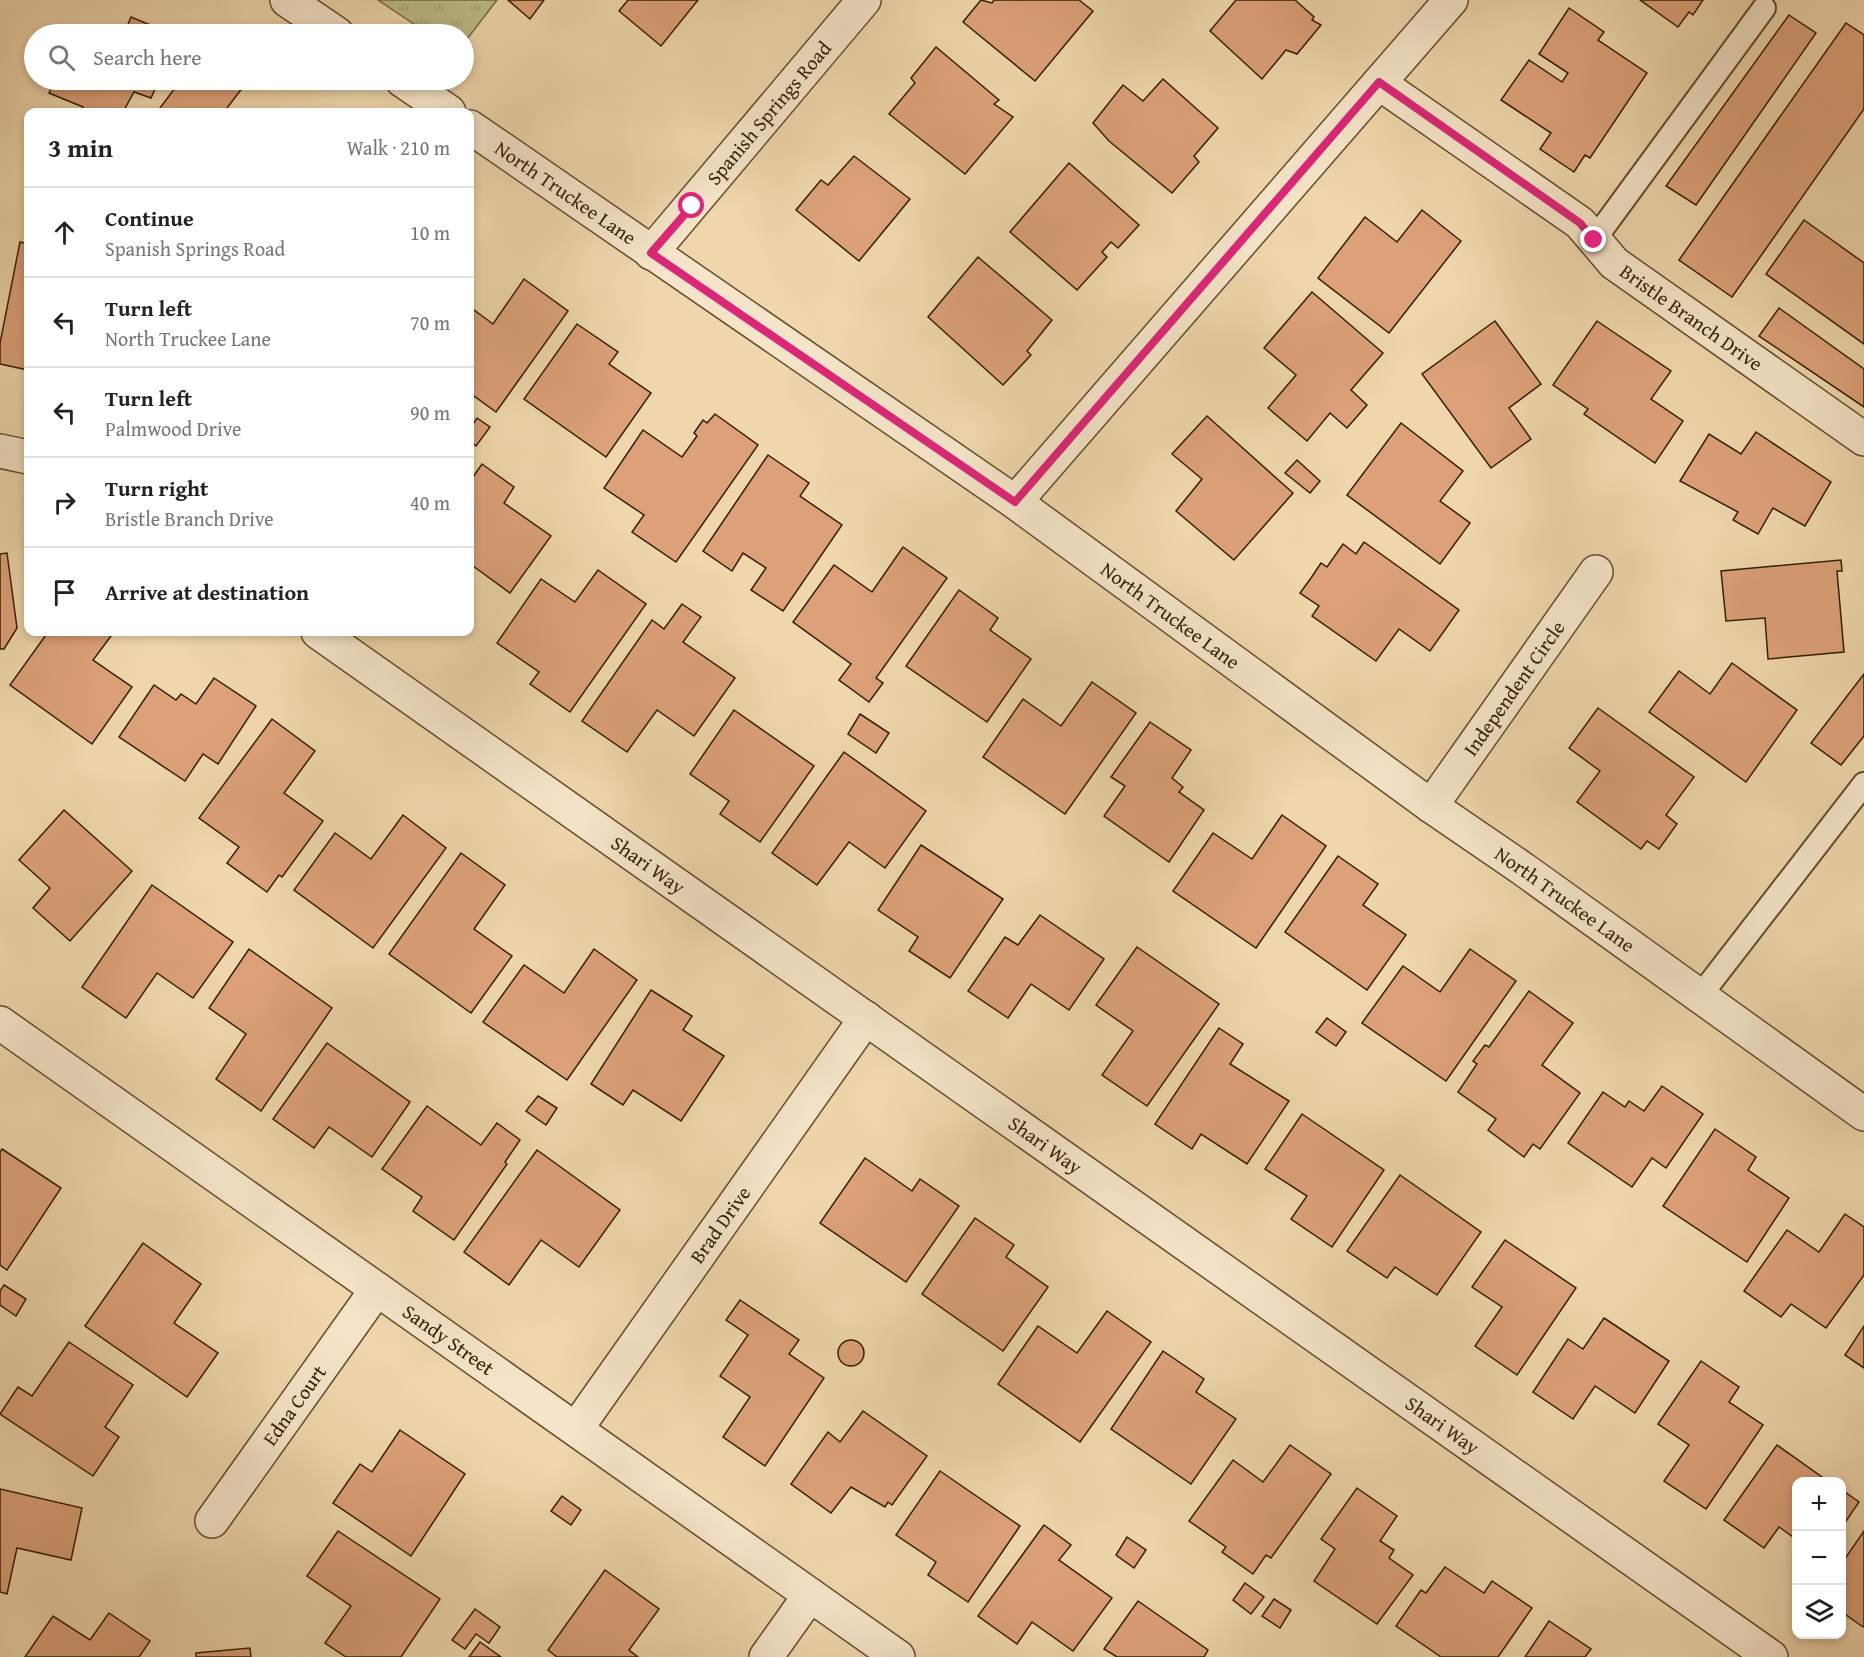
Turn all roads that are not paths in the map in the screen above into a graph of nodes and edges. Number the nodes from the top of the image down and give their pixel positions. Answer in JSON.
{"nodes":[{"id":1,"x":287,"y":0,"type":"edge"},
{"id":2,"x":864,"y":0,"type":"edge"},
{"id":3,"x":1451,"y":0,"type":"edge"},
{"id":4,"x":1764,"y":8,"type":"dead end"},
{"id":5,"x":322,"y":24,"type":"edge"},
{"id":6,"x":1379,"y":82,"type":"junction"},
{"id":7,"x":417,"y":90,"type":"edge"},
{"id":8,"x":443,"y":108,"type":"edge"},
{"id":9,"x":474,"y":130,"type":"edge"},
{"id":10,"x":1594,"y":240,"type":"junction"},
{"id":11,"x":651,"y":253,"type":"junction"},
{"id":12,"x":1864,"y":439,"type":"edge"},
{"id":13,"x":0,"y":451,"type":"edge"},
{"id":14,"x":24,"y":456,"type":"edge"},
{"id":15,"x":1015,"y":502,"type":"junction"},
{"id":16,"x":1596,"y":572,"type":"dead end"},
{"id":17,"x":324,"y":636,"type":"edge"},
{"id":18,"x":1864,"y":784,"type":"edge"},
{"id":19,"x":1431,"y":806,"type":"junction"},
{"id":20,"x":1700,"y":996,"type":"junction"},
{"id":21,"x":866,"y":1018,"type":"junction"},
{"id":22,"x":0,"y":1023,"type":"edge"},
{"id":23,"x":1864,"y":1114,"type":"edge"},
{"id":24,"x":377,"y":1289,"type":"junction"},
{"id":25,"x":576,"y":1429,"type":"junction"},
{"id":26,"x":212,"y":1521,"type":"dead end"},
{"id":27,"x":810,"y":1595,"type":"junction"},
{"id":28,"x":766,"y":1657,"type":"edge"},
{"id":29,"x":898,"y":1657,"type":"edge"},
{"id":30,"x":1771,"y":1657,"type":"edge"}],
"edges":[{"from":1,"to":5,"type":"street"},
{"from":2,"to":11,"type":"street","name":"Spanish Springs Road"},
{"from":3,"to":6,"type":"street"},
{"from":4,"to":10,"type":"lane"},
{"from":6,"to":10,"type":"street","name":"Bristle Branch Drive"},
{"from":6,"to":15,"type":"street"},
{"from":7,"to":8,"type":"street"},
{"from":9,"to":11,"type":"street","name":"North Truckee Lane"},
{"from":10,"to":12,"type":"street","name":"Bristle Branch Drive"},
{"from":11,"to":15,"type":"street","name":"North Truckee Lane"},
{"from":13,"to":14,"type":"street"},
{"from":15,"to":19,"type":"street","name":"North Truckee Lane"},
{"from":16,"to":19,"type":"street","name":"Independent Circle"},
{"from":17,"to":21,"type":"street","name":"Shari Way"},
{"from":18,"to":20,"type":"lane"},
{"from":19,"to":20,"type":"street","name":"North Truckee Lane"},
{"from":20,"to":23,"type":"street","name":"North Truckee Lane"},
{"from":21,"to":25,"type":"street","name":"Brad Drive"},
{"from":21,"to":30,"type":"street","name":"Shari Way"},
{"from":22,"to":24,"type":"street","name":"Sandy Street"},
{"from":24,"to":25,"type":"street","name":"Sandy Street"},
{"from":24,"to":26,"type":"street","name":"Edna Court"},
{"from":25,"to":27,"type":"street","name":"Sandy Street"},
{"from":27,"to":28,"type":"street"},
{"from":27,"to":29,"type":"street","name":"Sandy Street"}]}
